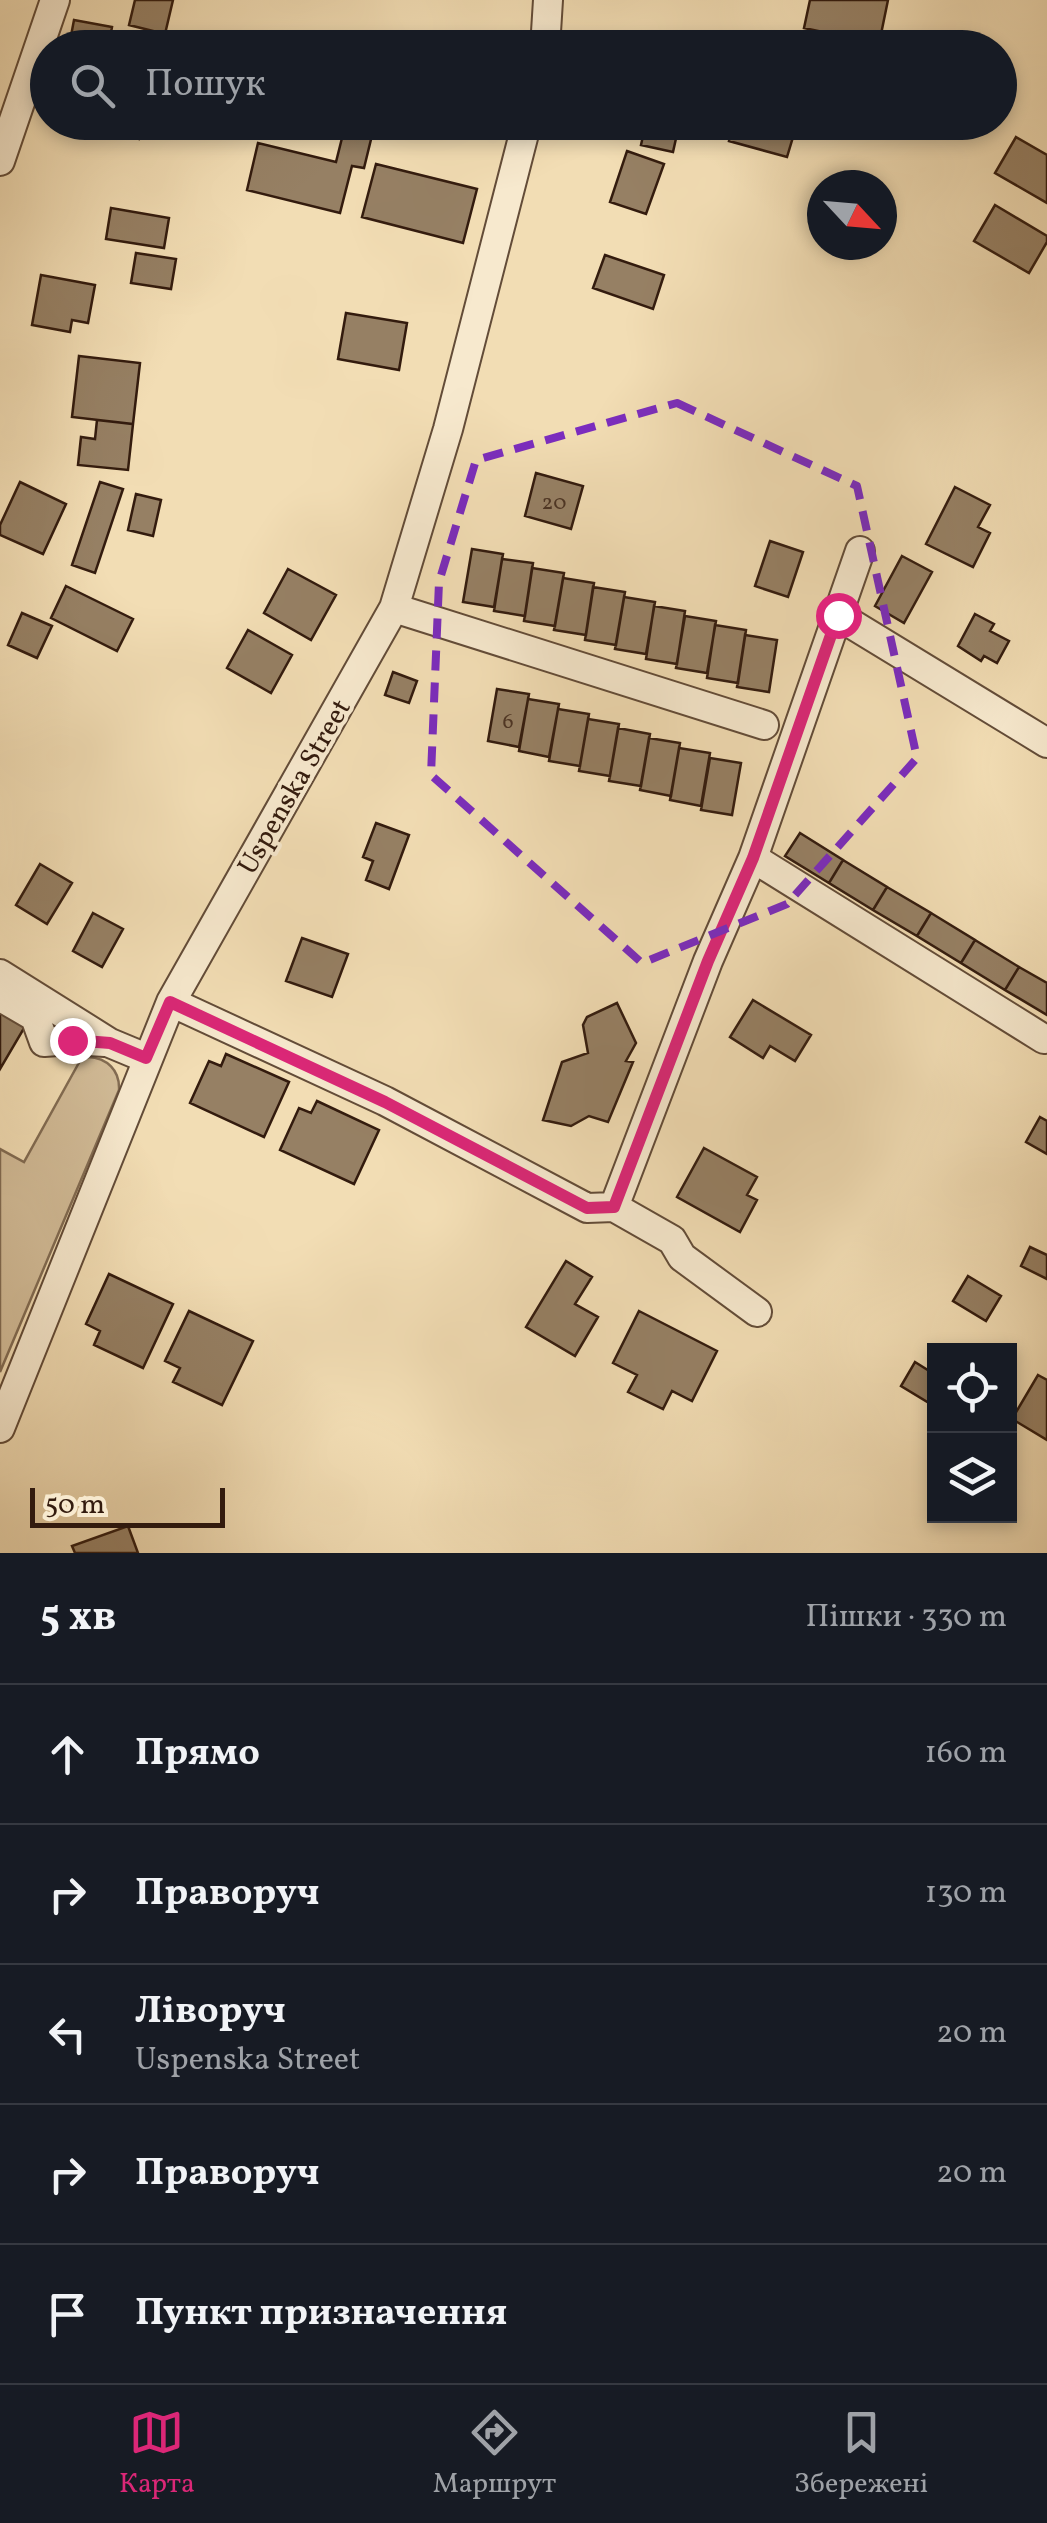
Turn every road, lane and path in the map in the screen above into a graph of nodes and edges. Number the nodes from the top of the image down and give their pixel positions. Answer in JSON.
{"nodes":[{"id":1,"x":55,"y":0,"type":"edge"},
{"id":2,"x":548,"y":0,"type":"edge"},
{"id":3,"x":45,"y":30,"type":"edge"},
{"id":4,"x":546,"y":30,"type":"edge"},
{"id":5,"x":30,"y":73,"type":"edge"},
{"id":6,"x":522,"y":140,"type":"edge"},
{"id":7,"x":0,"y":161,"type":"edge"},
{"id":8,"x":860,"y":550,"type":"dead end"},
{"id":9,"x":394,"y":608,"type":"junction"},
{"id":10,"x":838,"y":615,"type":"junction"},
{"id":11,"x":764,"y":725,"type":"dead end"},
{"id":12,"x":1047,"y":743,"type":"edge"},
{"id":13,"x":753,"y":858,"type":"junction"},
{"id":14,"x":0,"y":974,"type":"edge"},
{"id":15,"x":0,"y":996,"type":"edge"},
{"id":16,"x":170,"y":1002,"type":"junction"},
{"id":17,"x":1044,"y":1039,"type":"dead end"},
{"id":18,"x":110,"y":1043,"type":"junction"},
{"id":19,"x":146,"y":1058,"type":"junction"},
{"id":20,"x":614,"y":1207,"type":"junction"},
{"id":21,"x":757,"y":1312,"type":"dead end"},
{"id":22,"x":0,"y":1428,"type":"edge"}],
"edges":[{"from":1,"to":3,"type":"street"},
{"from":2,"to":4,"type":"street"},
{"from":5,"to":7,"type":"street"},
{"from":6,"to":9,"type":"street","name":"Uspenska Street"},
{"from":8,"to":10,"type":"street"},
{"from":9,"to":11,"type":"street"},
{"from":9,"to":16,"type":"street","name":"Uspenska Street"},
{"from":10,"to":12,"type":"street"},
{"from":10,"to":13,"type":"street"},
{"from":13,"to":17,"type":"street"},
{"from":13,"to":20,"type":"street"},
{"from":14,"to":18,"type":"street"},
{"from":15,"to":18,"type":"street"},
{"from":16,"to":19,"type":"street","name":"Uspenska Street"},
{"from":16,"to":20,"type":"street"},
{"from":18,"to":19,"type":"street"},
{"from":19,"to":22,"type":"street","name":"Uspenska Street"},
{"from":20,"to":21,"type":"street"}]}
